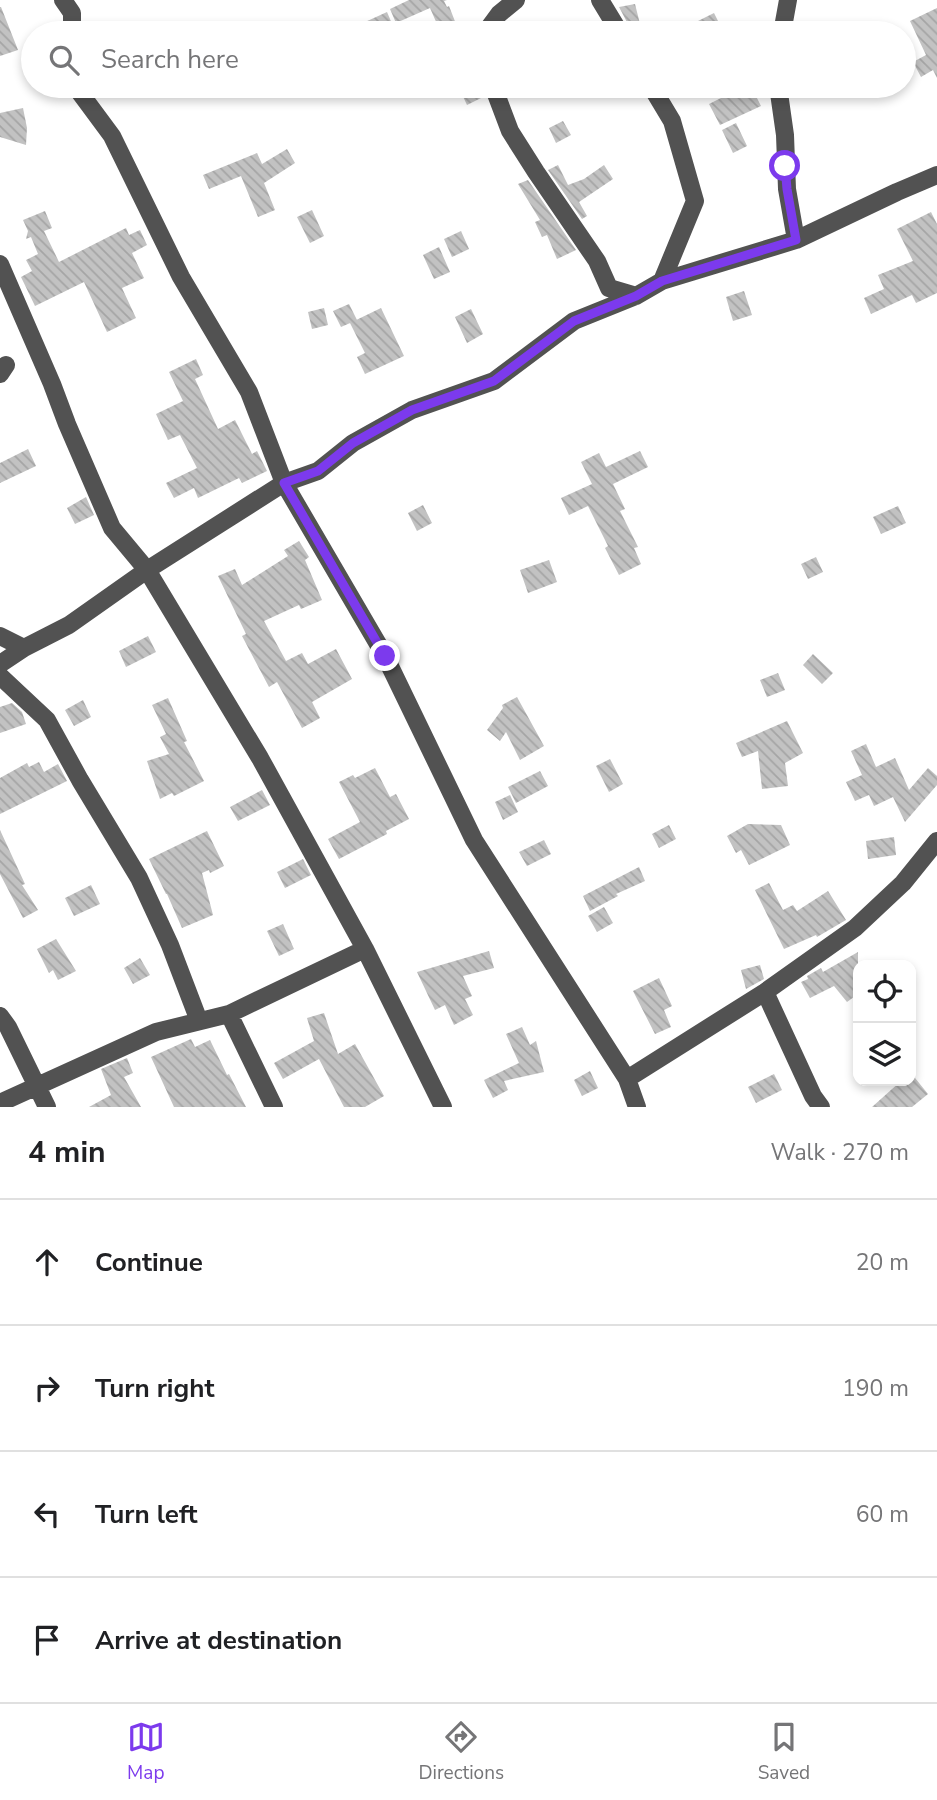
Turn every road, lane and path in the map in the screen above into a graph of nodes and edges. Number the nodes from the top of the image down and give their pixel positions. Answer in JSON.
{"nodes":[{"id":1,"x":63,"y":0,"type":"edge"},
{"id":2,"x":516,"y":0,"type":"edge"},
{"id":3,"x":600,"y":0,"type":"edge"},
{"id":4,"x":788,"y":0,"type":"edge"},
{"id":5,"x":72,"y":21,"type":"edge"},
{"id":6,"x":494,"y":21,"type":"edge"},
{"id":7,"x":613,"y":21,"type":"edge"},
{"id":8,"x":784,"y":21,"type":"edge"},
{"id":9,"x":84,"y":98,"type":"edge"},
{"id":10,"x":498,"y":98,"type":"edge"},
{"id":11,"x":658,"y":98,"type":"edge"},
{"id":12,"x":780,"y":98,"type":"edge"},
{"id":13,"x":937,"y":175,"type":"edge"},
{"id":14,"x":796,"y":240,"type":"junction"},
{"id":15,"x":0,"y":264,"type":"edge"},
{"id":16,"x":662,"y":281,"type":"junction"},
{"id":17,"x":636,"y":296,"type":"junction"},
{"id":18,"x":284,"y":483,"type":"junction"},
{"id":19,"x":147,"y":570,"type":"junction"},
{"id":20,"x":0,"y":636,"type":"edge"},
{"id":21,"x":24,"y":648,"type":"junction"},
{"id":22,"x":0,"y":664,"type":"edge"},
{"id":23,"x":0,"y":677,"type":"edge"},
{"id":24,"x":937,"y":841,"type":"edge"},
{"id":25,"x":365,"y":949,"type":"junction"},
{"id":26,"x":765,"y":992,"type":"junction"},
{"id":27,"x":229,"y":1013,"type":"junction"},
{"id":28,"x":0,"y":1016,"type":"edge"},
{"id":29,"x":199,"y":1021,"type":"junction"},
{"id":30,"x":627,"y":1079,"type":"junction"},
{"id":31,"x":38,"y":1086,"type":"junction"},
{"id":32,"x":0,"y":1103,"type":"edge"},
{"id":33,"x":47,"y":1107,"type":"edge"},
{"id":34,"x":274,"y":1107,"type":"edge"},
{"id":35,"x":443,"y":1107,"type":"edge"},
{"id":36,"x":637,"y":1107,"type":"edge"},
{"id":37,"x":821,"y":1107,"type":"edge"}],
"edges":[{"from":1,"to":5,"type":"street"},
{"from":2,"to":6,"type":"street"},
{"from":3,"to":7,"type":"street"},
{"from":4,"to":8,"type":"street"},
{"from":9,"to":18,"type":"street"},
{"from":10,"to":17,"type":"street"},
{"from":11,"to":16,"type":"street"},
{"from":12,"to":14,"type":"street"},
{"from":13,"to":14,"type":"street"},
{"from":14,"to":16,"type":"street"},
{"from":15,"to":19,"type":"street"},
{"from":16,"to":17,"type":"street"},
{"from":17,"to":18,"type":"street"},
{"from":18,"to":19,"type":"street"},
{"from":18,"to":30,"type":"street"},
{"from":19,"to":21,"type":"street"},
{"from":19,"to":25,"type":"street"},
{"from":20,"to":21,"type":"street"},
{"from":21,"to":22,"type":"street"},
{"from":23,"to":29,"type":"street"},
{"from":24,"to":26,"type":"street"},
{"from":25,"to":27,"type":"street"},
{"from":25,"to":35,"type":"street"},
{"from":26,"to":30,"type":"street"},
{"from":26,"to":37,"type":"street"},
{"from":27,"to":29,"type":"street"},
{"from":27,"to":34,"type":"street"},
{"from":28,"to":31,"type":"street"},
{"from":29,"to":31,"type":"street"},
{"from":30,"to":36,"type":"street"},
{"from":31,"to":32,"type":"street"},
{"from":31,"to":33,"type":"street"}]}
